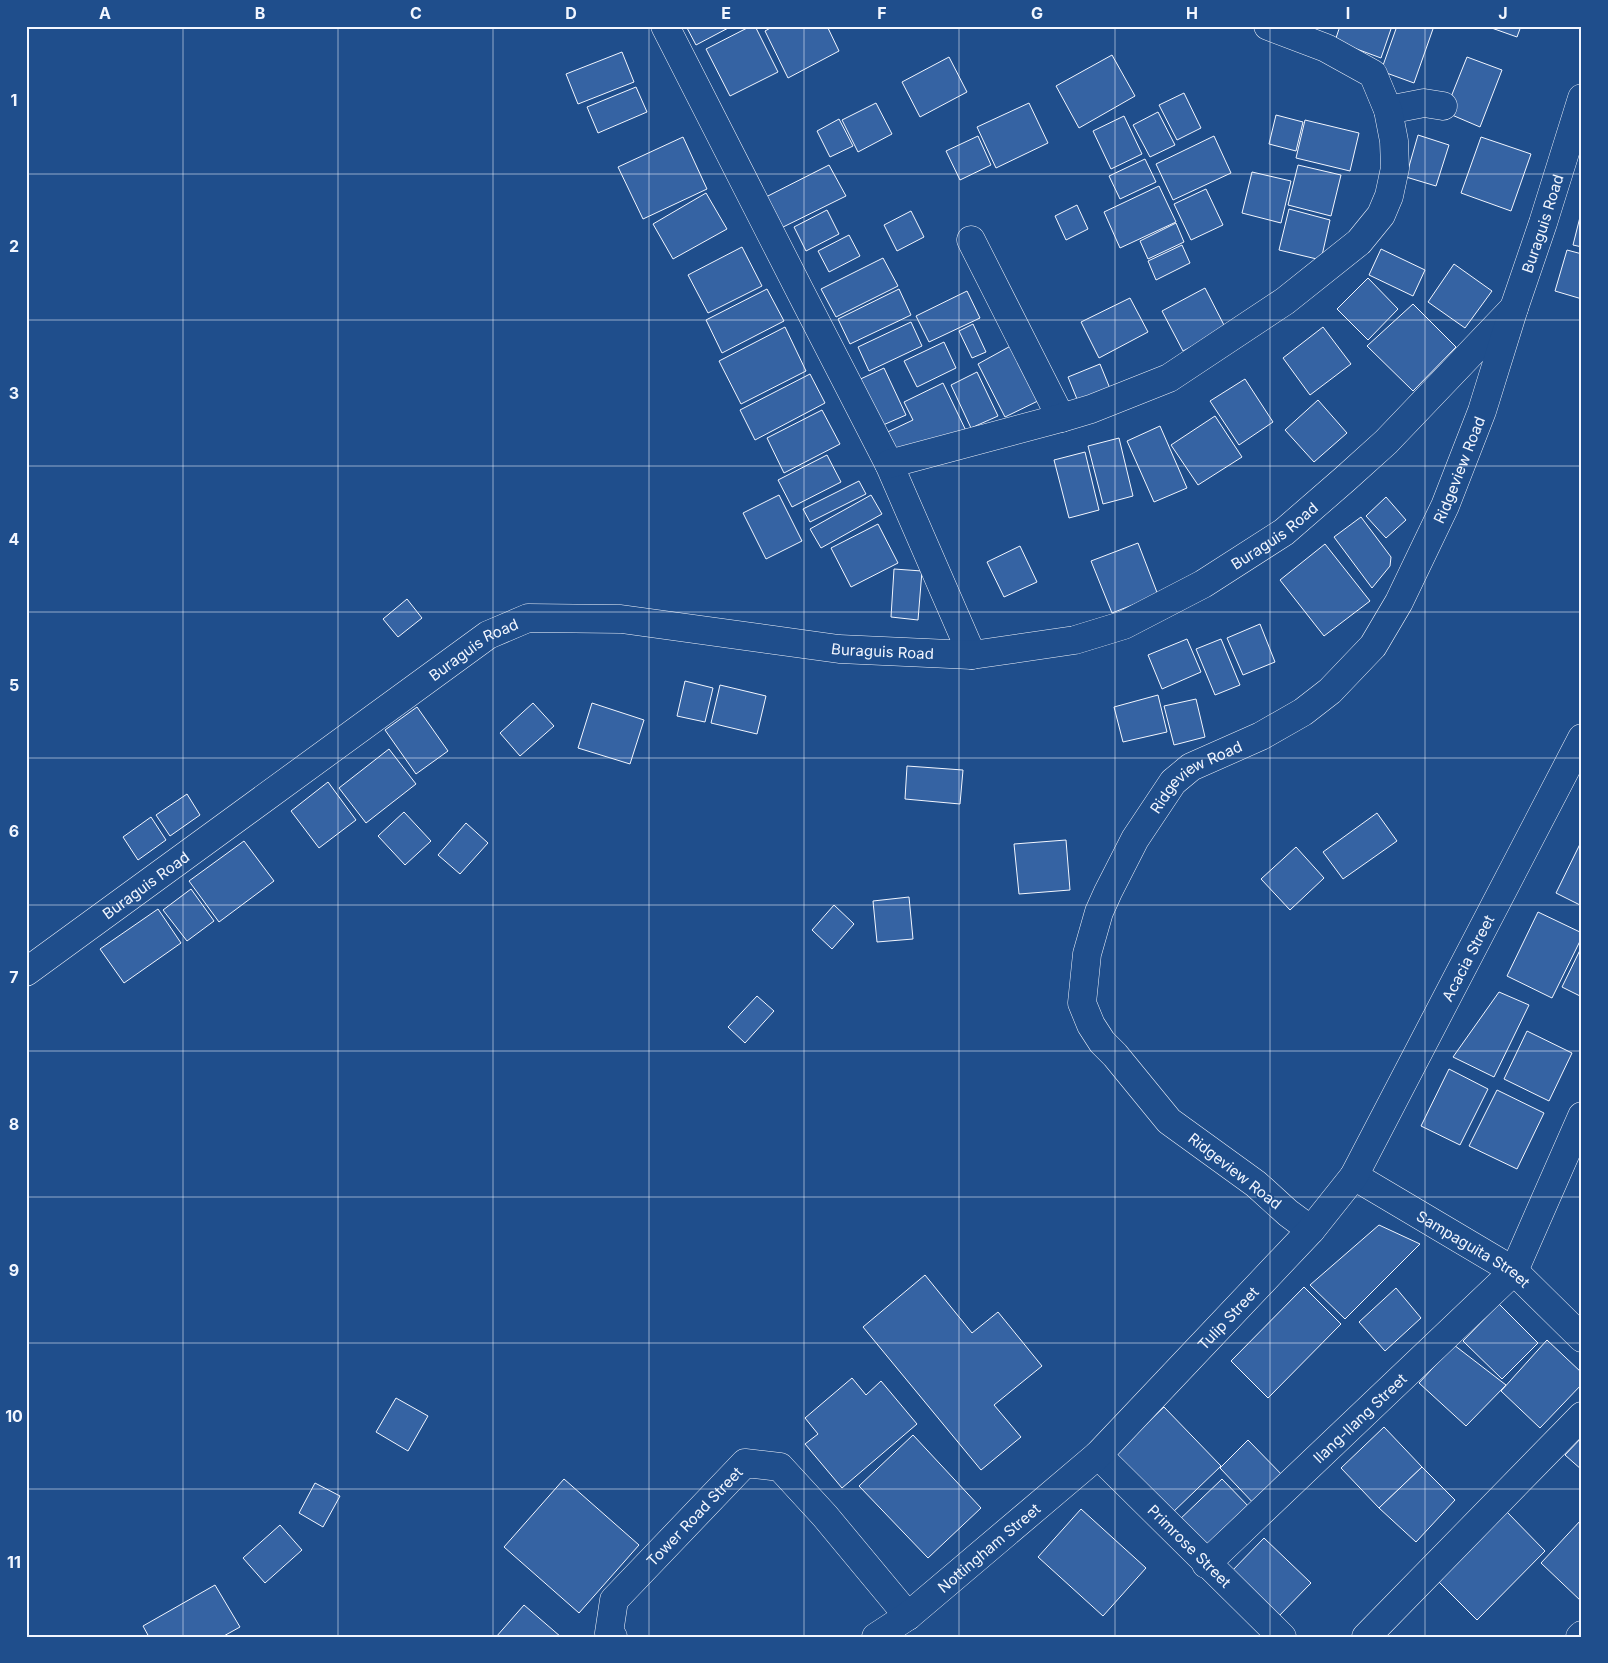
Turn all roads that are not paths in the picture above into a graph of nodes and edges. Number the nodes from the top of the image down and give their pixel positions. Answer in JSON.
{"nodes":[{"id":1,"x":665,"y":26,"type":"edge"},
{"id":2,"x":1268,"y":26,"type":"edge"},
{"id":3,"x":1582,"y":98,"type":"edge"},
{"id":4,"x":1443,"y":106,"type":"dead end"},
{"id":5,"x":1388,"y":110,"type":"junction"},
{"id":6,"x":971,"y":240,"type":"dead end"},
{"id":7,"x":1514,"y":308,"type":"junction"},
{"id":8,"x":1061,"y":418,"type":"junction"},
{"id":9,"x":889,"y":464,"type":"junction"},
{"id":10,"x":972,"y":655,"type":"junction"},
{"id":11,"x":1582,"y":738,"type":"edge"},
{"id":12,"x":26,"y":972,"type":"edge"},
{"id":13,"x":1582,"y":1116,"type":"edge"},
{"id":14,"x":1354,"y":1176,"type":"junction"},
{"id":15,"x":1311,"y":1230,"type":"junction"},
{"id":16,"x":1514,"y":1271,"type":"junction"},
{"id":17,"x":1582,"y":1338,"type":"edge"},
{"id":18,"x":1582,"y":1416,"type":"edge"},
{"id":19,"x":1098,"y":1455,"type":"junction"},
{"id":20,"x":1206,"y":1564,"type":"junction"},
{"id":21,"x":908,"y":1616,"type":"junction"},
{"id":22,"x":614,"y":1637,"type":"edge"},
{"id":23,"x":876,"y":1637,"type":"edge"},
{"id":24,"x":1282,"y":1637,"type":"edge"},
{"id":25,"x":1366,"y":1637,"type":"edge"}],
"edges":[{"from":1,"to":9,"type":"street"},
{"from":2,"to":5,"type":"street"},
{"from":3,"to":7,"type":"street","name":"Buraguis Road"},
{"from":4,"to":5,"type":"street"},
{"from":5,"to":8,"type":"street"},
{"from":6,"to":8,"type":"street"},
{"from":7,"to":10,"type":"street","name":"Buraguis Road"},
{"from":7,"to":15,"type":"street","name":"Ridgeview Road"},
{"from":8,"to":9,"type":"street"},
{"from":9,"to":10,"type":"street"},
{"from":10,"to":12,"type":"street","name":"Buraguis Road"},
{"from":11,"to":14,"type":"street","name":"Acacia Street"},
{"from":13,"to":16,"type":"street"},
{"from":14,"to":15,"type":"street","name":"Tulip Street"},
{"from":14,"to":16,"type":"street","name":"Sampaguita Street"},
{"from":15,"to":19,"type":"street","name":"Tulip Street"},
{"from":16,"to":17,"type":"street","name":"Sampaguita Street"},
{"from":16,"to":20,"type":"street","name":"Ilang-Ilang Street"},
{"from":18,"to":25,"type":"street"},
{"from":19,"to":20,"type":"street","name":"Primrose Street"},
{"from":19,"to":21,"type":"street","name":"Nottingham Street"},
{"from":20,"to":24,"type":"street","name":"Primrose Street"},
{"from":21,"to":22,"type":"street","name":"Tower Road Street"},
{"from":21,"to":23,"type":"street","name":"Nottingham Street"}]}
